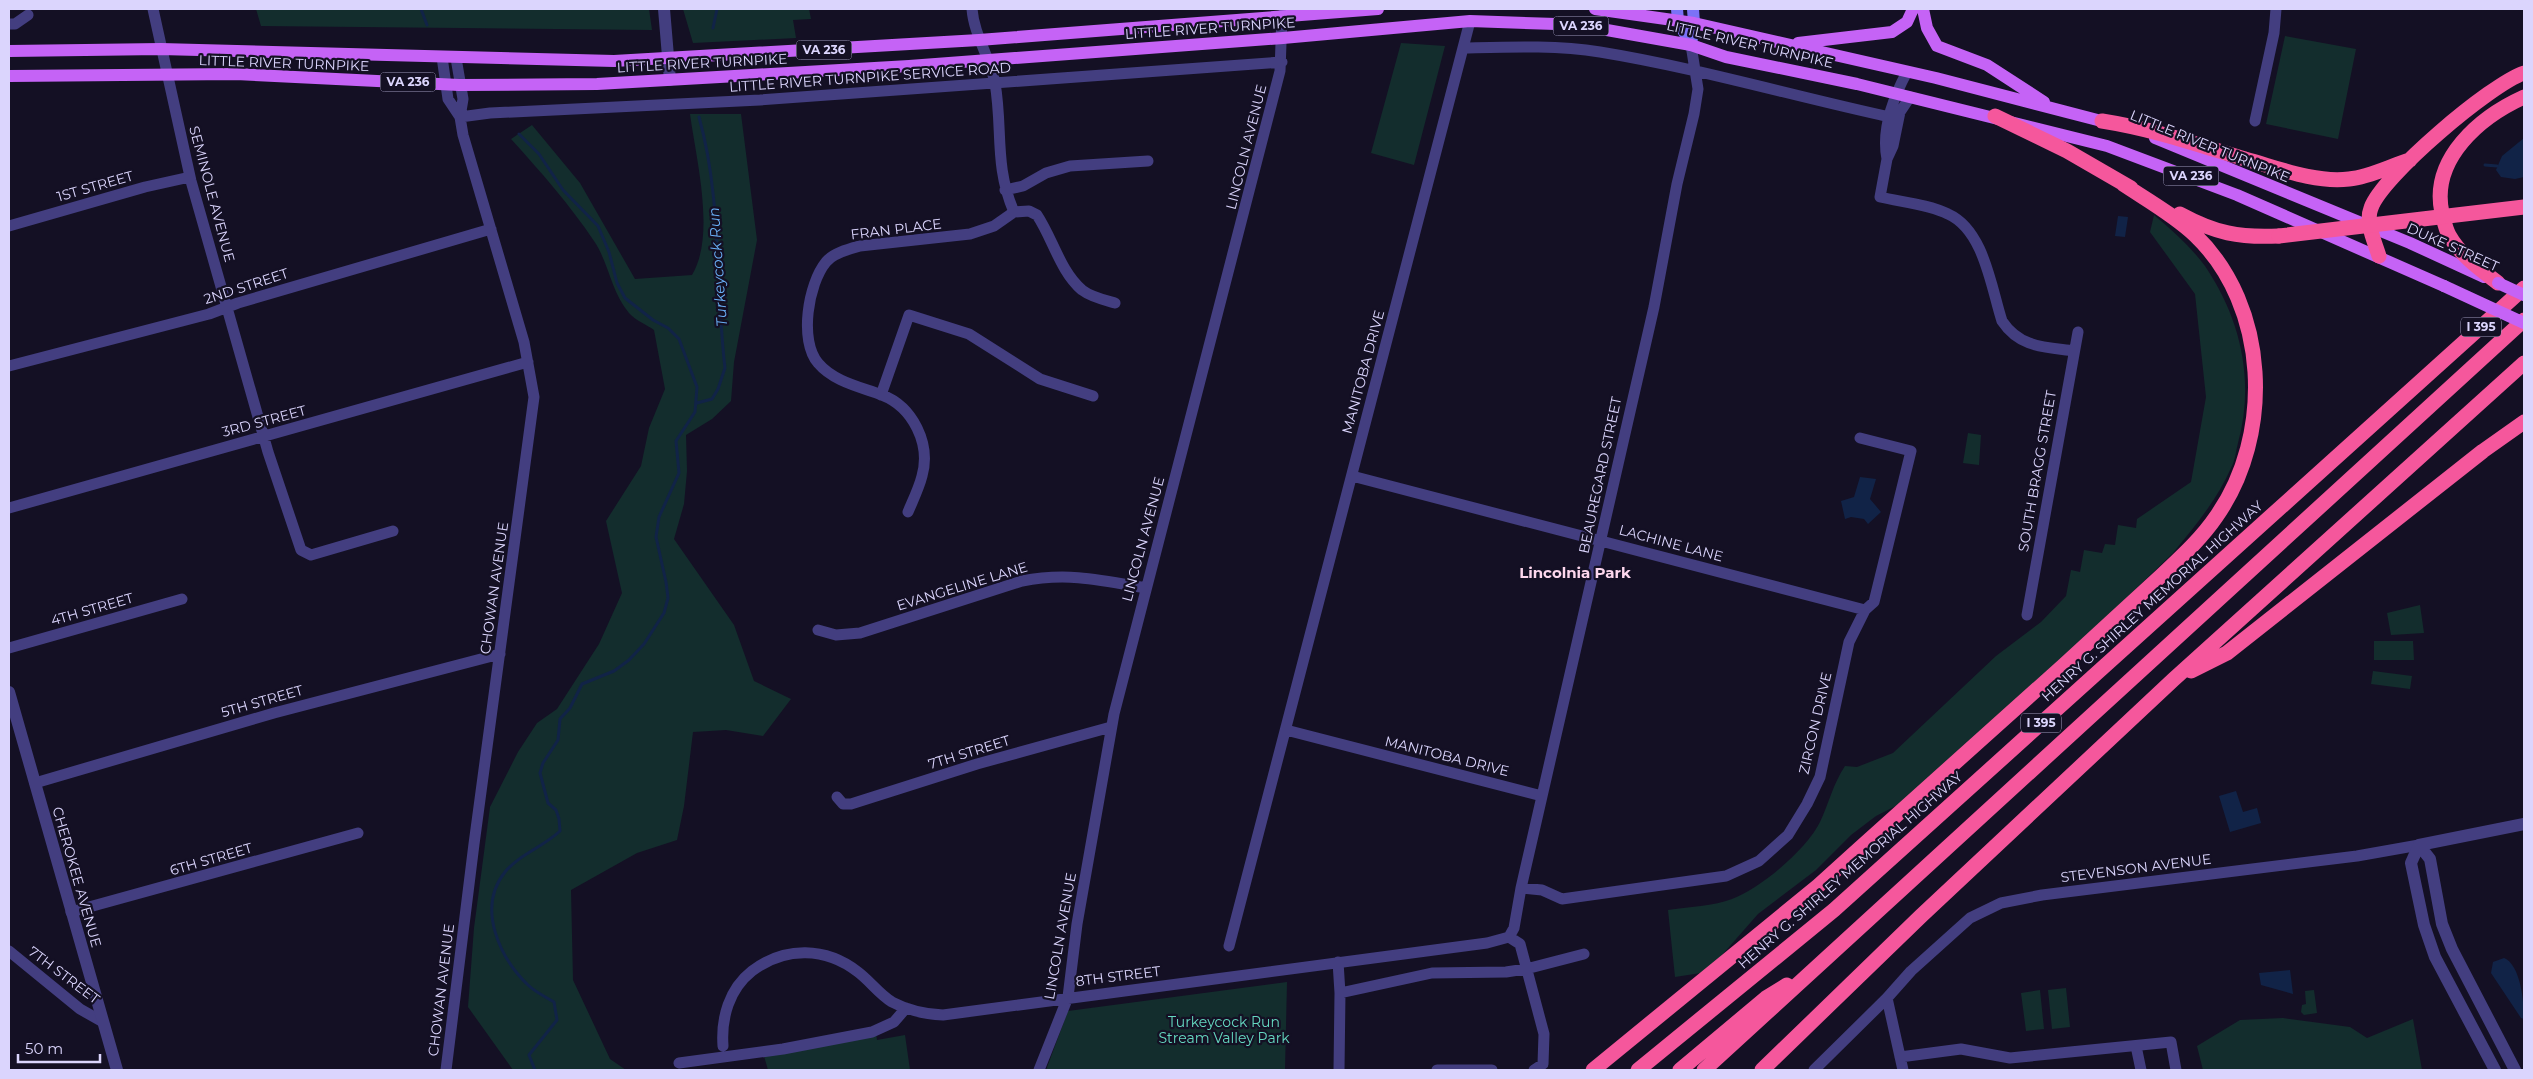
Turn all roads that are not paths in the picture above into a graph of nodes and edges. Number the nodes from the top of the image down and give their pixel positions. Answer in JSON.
{"nodes":[{"id":1,"x":152,"y":9,"type":"edge"},
{"id":2,"x":664,"y":9,"type":"edge"},
{"id":3,"x":972,"y":9,"type":"edge"},
{"id":4,"x":1378,"y":9,"type":"edge"},
{"id":5,"x":1595,"y":9,"type":"edge"},
{"id":6,"x":1692,"y":9,"type":"edge"},
{"id":7,"x":1913,"y":9,"type":"edge"},
{"id":8,"x":1923,"y":9,"type":"edge"},
{"id":9,"x":2276,"y":9,"type":"edge"},
{"id":10,"x":28,"y":15,"type":"dead end"},
{"id":11,"x":1677,"y":15,"type":"edge"},
{"id":12,"x":1282,"y":16,"type":"junction"},
{"id":13,"x":1470,"y":21,"type":"junction"},
{"id":14,"x":1694,"y":23,"type":"junction"},
{"id":15,"x":9,"y":24,"type":"edge"},
{"id":16,"x":1283,"y":38,"type":"junction"},
{"id":17,"x":979,"y":40,"type":"junction"},
{"id":18,"x":1782,"y":44,"type":"junction"},
{"id":19,"x":1691,"y":45,"type":"junction"},
{"id":20,"x":1463,"y":48,"type":"junction"},
{"id":21,"x":162,"y":49,"type":"junction"},
{"id":22,"x":9,"y":51,"type":"edge"},
{"id":23,"x":442,"y":57,"type":"junction"},
{"id":24,"x":456,"y":58,"type":"junction"},
{"id":25,"x":668,"y":59,"type":"junction"},
{"id":26,"x":988,"y":59,"type":"junction"},
{"id":27,"x":1282,"y":62,"type":"junction"},
{"id":28,"x":1696,"y":70,"type":"junction"},
{"id":29,"x":1907,"y":72,"type":"junction"},
{"id":30,"x":2524,"y":73,"type":"edge"},
{"id":31,"x":167,"y":75,"type":"junction"},
{"id":32,"x":9,"y":76,"type":"edge"},
{"id":33,"x":670,"y":80,"type":"junction"},
{"id":34,"x":995,"y":82,"type":"junction"},
{"id":35,"x":446,"y":84,"type":"junction"},
{"id":36,"x":459,"y":85,"type":"junction"},
{"id":37,"x":1896,"y":93,"type":"junction"},
{"id":38,"x":1910,"y":97,"type":"junction"},
{"id":39,"x":2524,"y":97,"type":"edge"},
{"id":40,"x":2055,"y":108,"type":"junction"},
{"id":41,"x":1995,"y":116,"type":"junction"},
{"id":42,"x":460,"y":117,"type":"junction"},
{"id":43,"x":1890,"y":117,"type":"junction"},
{"id":44,"x":2102,"y":121,"type":"junction"},
{"id":45,"x":2255,"y":121,"type":"dead end"},
{"id":46,"x":1887,"y":159,"type":"junction"},
{"id":47,"x":2410,"y":160,"type":"junction"},
{"id":48,"x":1148,"y":161,"type":"dead end"},
{"id":49,"x":190,"y":177,"type":"junction"},
{"id":50,"x":2123,"y":184,"type":"junction"},
{"id":51,"x":1005,"y":190,"type":"junction"},
{"id":52,"x":2524,"y":207,"type":"edge"},
{"id":53,"x":1014,"y":212,"type":"junction"},
{"id":54,"x":9,"y":226,"type":"edge"},
{"id":55,"x":2370,"y":227,"type":"junction"},
{"id":56,"x":490,"y":229,"type":"junction"},
{"id":57,"x":2379,"y":256,"type":"junction"},
{"id":58,"x":2468,"y":264,"type":"junction"},
{"id":59,"x":2524,"y":279,"type":"edge"},
{"id":60,"x":2498,"y":283,"type":"joint"},
{"id":61,"x":2524,"y":288,"type":"edge"},
{"id":62,"x":2524,"y":295,"type":"edge"},
{"id":63,"x":1115,"y":303,"type":"dead end"},
{"id":64,"x":227,"y":307,"type":"junction"},
{"id":65,"x":2524,"y":321,"type":"edge"},
{"id":66,"x":2078,"y":332,"type":"dead end"},
{"id":67,"x":2074,"y":351,"type":"junction"},
{"id":68,"x":528,"y":362,"type":"junction"},
{"id":69,"x":2524,"y":363,"type":"edge"},
{"id":70,"x":9,"y":366,"type":"edge"},
{"id":71,"x":2437,"y":367,"type":"junction"},
{"id":72,"x":881,"y":395,"type":"junction"},
{"id":73,"x":1093,"y":396,"type":"dead end"},
{"id":74,"x":2524,"y":422,"type":"edge"},
{"id":75,"x":265,"y":436,"type":"junction"},
{"id":76,"x":1860,"y":438,"type":"dead end"},
{"id":77,"x":1352,"y":476,"type":"junction"},
{"id":78,"x":9,"y":508,"type":"edge"},
{"id":79,"x":908,"y":512,"type":"dead end"},
{"id":80,"x":393,"y":531,"type":"dead end"},
{"id":81,"x":1601,"y":539,"type":"junction"},
{"id":82,"x":1146,"y":588,"type":"junction"},
{"id":83,"x":182,"y":599,"type":"dead end"},
{"id":84,"x":1865,"y":610,"type":"junction"},
{"id":85,"x":2027,"y":616,"type":"dead end"},
{"id":86,"x":818,"y":630,"type":"dead end"},
{"id":87,"x":9,"y":648,"type":"edge"},
{"id":88,"x":500,"y":654,"type":"junction"},
{"id":89,"x":2174,"y":679,"type":"junction"},
{"id":90,"x":9,"y":692,"type":"edge"},
{"id":91,"x":1112,"y":727,"type":"junction"},
{"id":92,"x":1286,"y":730,"type":"junction"},
{"id":93,"x":35,"y":783,"type":"junction"},
{"id":94,"x":1542,"y":796,"type":"junction"},
{"id":95,"x":837,"y":797,"type":"dead end"},
{"id":96,"x":2524,"y":824,"type":"edge"},
{"id":97,"x":358,"y":833,"type":"dead end"},
{"id":98,"x":2419,"y":845,"type":"junction"},
{"id":99,"x":1521,"y":888,"type":"junction"},
{"id":100,"x":72,"y":912,"type":"junction"},
{"id":101,"x":1509,"y":937,"type":"junction"},
{"id":102,"x":1229,"y":946,"type":"dead end"},
{"id":103,"x":9,"y":951,"type":"edge"},
{"id":104,"x":1584,"y":954,"type":"dead end"},
{"id":105,"x":1338,"y":962,"type":"junction"},
{"id":106,"x":1814,"y":969,"type":"junction"},
{"id":107,"x":1526,"y":970,"type":"junction"},
{"id":108,"x":1340,"y":993,"type":"junction"},
{"id":109,"x":1068,"y":997,"type":"junction"},
{"id":110,"x":1887,"y":998,"type":"junction"},
{"id":111,"x":906,"y":1008,"type":"junction"},
{"id":112,"x":103,"y":1022,"type":"junction"},
{"id":113,"x":722,"y":1046,"type":"dead end"},
{"id":114,"x":2136,"y":1046,"type":"junction"},
{"id":115,"x":1900,"y":1057,"type":"junction"},
{"id":116,"x":680,"y":1063,"type":"dead end"},
{"id":117,"x":117,"y":1070,"type":"edge"},
{"id":118,"x":446,"y":1070,"type":"edge"},
{"id":119,"x":1039,"y":1070,"type":"edge"},
{"id":120,"x":1338,"y":1070,"type":"edge"},
{"id":121,"x":1437,"y":1070,"type":"edge"},
{"id":122,"x":1492,"y":1070,"type":"edge"},
{"id":123,"x":1534,"y":1070,"type":"edge"},
{"id":124,"x":1593,"y":1070,"type":"edge"},
{"id":125,"x":1638,"y":1070,"type":"edge"},
{"id":126,"x":1680,"y":1070,"type":"edge"},
{"id":127,"x":1704,"y":1070,"type":"edge"},
{"id":128,"x":1762,"y":1070,"type":"edge"},
{"id":129,"x":1814,"y":1070,"type":"edge"},
{"id":130,"x":1903,"y":1070,"type":"edge"},
{"id":131,"x":2141,"y":1070,"type":"edge"},
{"id":132,"x":2176,"y":1070,"type":"edge"},
{"id":133,"x":2495,"y":1070,"type":"edge"},
{"id":134,"x":2514,"y":1070,"type":"edge"}],
"edges":[{"from":1,"to":21,"type":"street","name":"SEMINOLE AVENUE"},
{"from":2,"to":25,"type":"street"},
{"from":3,"to":17,"type":"street"},
{"from":4,"to":12,"type":"main road","name":"LITTLE RIVER TURNPIKE","number":"VA 236"},
{"from":5,"to":11,"type":"main road","name":"LITTLE RIVER TURNPIKE","number":"VA 236"},
{"from":6,"to":14,"type":"main road"},
{"from":7,"to":18,"type":"main road"},
{"from":8,"to":40,"type":"main road"},
{"from":9,"to":45,"type":"street"},
{"from":10,"to":15,"type":"street"},
{"from":11,"to":14,"type":"main road","name":"LITTLE RIVER TURNPIKE","number":"VA 236"},
{"from":11,"to":19,"type":"main road","name":"BEAUREGARD STREET"},
{"from":12,"to":16,"type":"street","name":"LINCOLN AVENUE"},
{"from":12,"to":17,"type":"main road","name":"LITTLE RIVER TURNPIKE","number":"VA 236"},
{"from":13,"to":16,"type":"main road","name":"LITTLE RIVER TURNPIKE","number":"VA 236"},
{"from":13,"to":19,"type":"main road","name":"LITTLE RIVER TURNPIKE","number":"VA 236"},
{"from":13,"to":20,"type":"street","name":"MANITOBA DRIVE"},
{"from":14,"to":18,"type":"main road","name":"LITTLE RIVER TURNPIKE","number":"VA 236"},
{"from":14,"to":19,"type":"main road"},
{"from":16,"to":26,"type":"main road","name":"LITTLE RIVER TURNPIKE","number":"VA 236"},
{"from":16,"to":27,"type":"street","name":"LINCOLN AVENUE"},
{"from":17,"to":25,"type":"main road","name":"LITTLE RIVER TURNPIKE","number":"VA 236"},
{"from":17,"to":26,"type":"street"},
{"from":18,"to":29,"type":"main road","name":"LITTLE RIVER TURNPIKE","number":"VA 236"},
{"from":19,"to":28,"type":"street","name":"BEAUREGARD STREET"},
{"from":19,"to":37,"type":"main road","name":"LITTLE RIVER TURNPIKE","number":"VA 236"},
{"from":20,"to":28,"type":"street"},
{"from":20,"to":77,"type":"street","name":"MANITOBA DRIVE"},
{"from":21,"to":22,"type":"main road","name":"LITTLE RIVER TURNPIKE","number":"VA 236"},
{"from":21,"to":23,"type":"main road","name":"LITTLE RIVER TURNPIKE","number":"VA 236"},
{"from":21,"to":31,"type":"street","name":"SEMINOLE AVENUE"},
{"from":23,"to":24,"type":"main road","name":"LITTLE RIVER TURNPIKE","number":"VA 236"},
{"from":23,"to":35,"type":"street","name":"CHOWAN AVENUE"},
{"from":24,"to":25,"type":"main road","name":"LITTLE RIVER TURNPIKE","number":"VA 236"},
{"from":24,"to":36,"type":"street","name":"CHOWAN AVENUE"},
{"from":25,"to":33,"type":"street"},
{"from":26,"to":33,"type":"main road","name":"LITTLE RIVER TURNPIKE","number":"VA 236"},
{"from":26,"to":34,"type":"street"},
{"from":27,"to":34,"type":"street","name":"LITTLE RIVER TURNPIKE SERVICE ROAD"},
{"from":27,"to":82,"type":"street","name":"LINCOLN AVENUE"},
{"from":28,"to":43,"type":"street"},
{"from":28,"to":81,"type":"street","name":"BEAUREGARD STREET"},
{"from":29,"to":37,"type":"street"},
{"from":29,"to":40,"type":"main road","name":"LITTLE RIVER TURNPIKE","number":"VA 236"},
{"from":30,"to":47,"type":"highway"},
{"from":31,"to":32,"type":"main road","name":"LITTLE RIVER TURNPIKE","number":"VA 236"},
{"from":31,"to":35,"type":"main road","name":"LITTLE RIVER TURNPIKE","number":"VA 236"},
{"from":31,"to":49,"type":"street","name":"SEMINOLE AVENUE"},
{"from":33,"to":36,"type":"main road","name":"LITTLE RIVER TURNPIKE","number":"VA 236"},
{"from":34,"to":42,"type":"street","name":"LITTLE RIVER TURNPIKE SERVICE ROAD"},
{"from":34,"to":51,"type":"street"},
{"from":35,"to":36,"type":"main road","name":"LITTLE RIVER TURNPIKE","number":"VA 236"},
{"from":35,"to":42,"type":"street","name":"CHOWAN AVENUE"},
{"from":36,"to":42,"type":"street","name":"CHOWAN AVENUE"},
{"from":37,"to":38,"type":"main road","name":"LITTLE RIVER TURNPIKE","number":"VA 236"},
{"from":37,"to":43,"type":"street"},
{"from":38,"to":41,"type":"main road","name":"LITTLE RIVER TURNPIKE","number":"VA 236"},
{"from":38,"to":46,"type":"street"},
{"from":39,"to":58,"type":"highway"},
{"from":40,"to":44,"type":"main road","name":"LITTLE RIVER TURNPIKE","number":"VA 236"},
{"from":41,"to":50,"type":"highway"},
{"from":41,"to":57,"type":"main road","name":"LITTLE RIVER TURNPIKE","number":"VA 236"},
{"from":42,"to":56,"type":"street","name":"CHOWAN AVENUE"},
{"from":43,"to":46,"type":"street"},
{"from":44,"to":47,"type":"highway"},
{"from":44,"to":55,"type":"main road","name":"LITTLE RIVER TURNPIKE","number":"VA 236"},
{"from":46,"to":67,"type":"street"},
{"from":47,"to":55,"type":"highway"},
{"from":48,"to":51,"type":"street"},
{"from":49,"to":54,"type":"street","name":"1ST STREET"},
{"from":49,"to":64,"type":"street","name":"SEMINOLE AVENUE"},
{"from":50,"to":52,"type":"highway","bridge":true},
{"from":50,"to":124,"type":"highway"},
{"from":51,"to":53,"type":"street"},
{"from":53,"to":63,"type":"street"},
{"from":53,"to":72,"type":"street","name":"FRAN PLACE"},
{"from":55,"to":57,"type":"highway"},
{"from":55,"to":58,"type":"main road","name":"DUKE STREET","number":"VA 236"},
{"from":56,"to":64,"type":"street","name":"2ND STREET"},
{"from":56,"to":68,"type":"street","name":"CHOWAN AVENUE"},
{"from":57,"to":65,"type":"main road","number":"VA 236","bridge":true},
{"from":58,"to":60,"type":"highway"},
{"from":59,"to":71,"type":"highway"},
{"from":60,"to":62,"type":"main road","name":"DUKE STREET","bridge":true},
{"from":61,"to":71,"type":"highway","name":"HENRY G. SHIRLEY MEMORIAL HIGHWAY","number":"I 395"},
{"from":64,"to":70,"type":"street","name":"2ND STREET"},
{"from":64,"to":75,"type":"street","name":"SEMINOLE AVENUE"},
{"from":65,"to":106,"type":"highway"},
{"from":66,"to":67,"type":"street","name":"SOUTH BRAGG STREET"},
{"from":67,"to":85,"type":"street","name":"SOUTH BRAGG STREET"},
{"from":68,"to":75,"type":"street","name":"3RD STREET"},
{"from":68,"to":88,"type":"street","name":"CHOWAN AVENUE"},
{"from":69,"to":89,"type":"highway"},
{"from":71,"to":125,"type":"highway","name":"HENRY G. SHIRLEY MEMORIAL HIGHWAY","number":"I 395"},
{"from":72,"to":73,"type":"street"},
{"from":72,"to":79,"type":"street","name":"FRAN PLACE"},
{"from":74,"to":89,"type":"highway"},
{"from":75,"to":78,"type":"street","name":"3RD STREET"},
{"from":75,"to":80,"type":"street","name":"SEMINOLE AVENUE"},
{"from":76,"to":84,"type":"street","name":"ZIRCON DRIVE"},
{"from":77,"to":81,"type":"street","name":"LACHINE LANE"},
{"from":77,"to":92,"type":"street","name":"MANITOBA DRIVE"},
{"from":81,"to":84,"type":"street","name":"LACHINE LANE"},
{"from":81,"to":94,"type":"street","name":"BEAUREGARD STREET"},
{"from":82,"to":86,"type":"street","name":"EVANGELINE LANE"},
{"from":82,"to":91,"type":"street","name":"LINCOLN AVENUE"},
{"from":83,"to":87,"type":"street","name":"4TH STREET"},
{"from":84,"to":99,"type":"street","name":"ZIRCON DRIVE"},
{"from":88,"to":93,"type":"street","name":"5TH STREET"},
{"from":88,"to":118,"type":"street","name":"CHOWAN AVENUE"},
{"from":89,"to":128,"type":"highway"},
{"from":90,"to":93,"type":"street","name":"CHEROKEE AVENUE"},
{"from":91,"to":95,"type":"street","name":"7TH STREET"},
{"from":91,"to":109,"type":"street","name":"LINCOLN AVENUE"},
{"from":92,"to":94,"type":"street","name":"MANITOBA DRIVE"},
{"from":92,"to":102,"type":"street","name":"MANITOBA DRIVE"},
{"from":93,"to":100,"type":"street","name":"CHEROKEE AVENUE"},
{"from":94,"to":99,"type":"street","name":"BEAUREGARD STREET"},
{"from":96,"to":98,"type":"street","name":"STEVENSON AVENUE"},
{"from":97,"to":100,"type":"street","name":"6TH STREET"},
{"from":98,"to":110,"type":"street","name":"STEVENSON AVENUE"},
{"from":98,"to":133,"type":"street"},
{"from":98,"to":134,"type":"street"},
{"from":99,"to":101,"type":"street","name":"BEAUREGARD STREET"},
{"from":100,"to":112,"type":"street","name":"CHEROKEE AVENUE"},
{"from":101,"to":105,"type":"street","name":"8TH STREET"},
{"from":101,"to":107,"type":"street"},
{"from":103,"to":112,"type":"street","name":"7TH STREET"},
{"from":104,"to":107,"type":"street"},
{"from":105,"to":108,"type":"street"},
{"from":105,"to":109,"type":"street","name":"8TH STREET"},
{"from":106,"to":126,"type":"highway"},
{"from":106,"to":127,"type":"highway"},
{"from":107,"to":108,"type":"street"},
{"from":107,"to":123,"type":"street"},
{"from":108,"to":120,"type":"street"},
{"from":109,"to":111,"type":"street","name":"8TH STREET"},
{"from":109,"to":119,"type":"street","name":"LINCOLN AVENUE"},
{"from":110,"to":115,"type":"street"},
{"from":110,"to":129,"type":"street","name":"STEVENSON AVENUE"},
{"from":111,"to":113,"type":"street","name":"8TH STREET"},
{"from":111,"to":116,"type":"street"},
{"from":112,"to":117,"type":"street","name":"CHEROKEE AVENUE"},
{"from":114,"to":115,"type":"street"},
{"from":114,"to":131,"type":"street"},
{"from":114,"to":132,"type":"street"},
{"from":115,"to":130,"type":"street"},
{"from":121,"to":122,"type":"street"}]}
